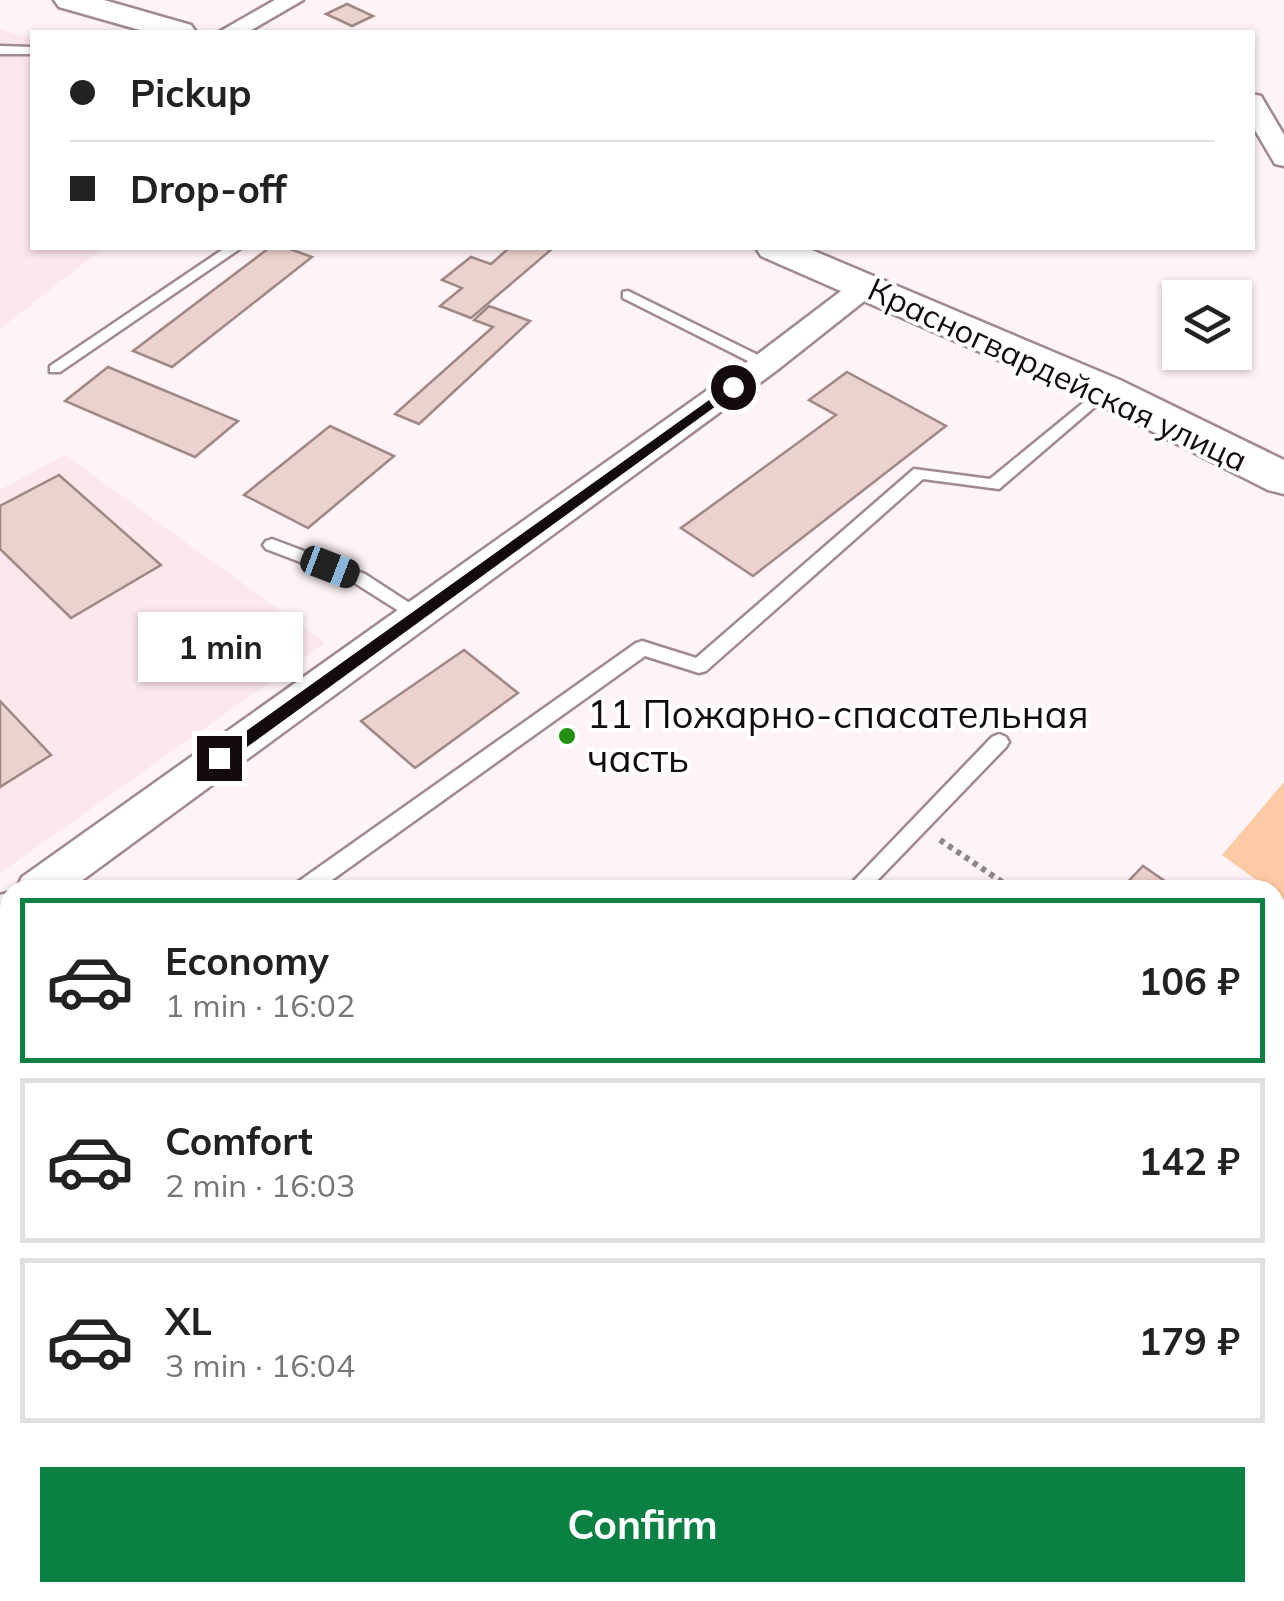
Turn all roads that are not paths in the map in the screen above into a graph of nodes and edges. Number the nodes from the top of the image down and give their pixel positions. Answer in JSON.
{"nodes":[{"id":1,"x":70,"y":0,"type":"edge"},
{"id":2,"x":292,"y":0,"type":"edge"},
{"id":3,"x":173,"y":30,"type":"edge"},
{"id":4,"x":235,"y":30,"type":"edge"},
{"id":5,"x":0,"y":50,"type":"edge"},
{"id":6,"x":30,"y":51,"type":"edge"},
{"id":7,"x":1255,"y":106,"type":"edge"},
{"id":8,"x":1284,"y":158,"type":"edge"},
{"id":9,"x":231,"y":250,"type":"edge"},
{"id":10,"x":780,"y":250,"type":"edge"},
{"id":11,"x":867,"y":285,"type":"junction"},
{"id":12,"x":628,"y":296,"type":"dead end"},
{"id":13,"x":765,"y":364,"type":"junction"},
{"id":14,"x":55,"y":369,"type":"dead end"},
{"id":15,"x":1105,"y":390,"type":"junction"},
{"id":16,"x":1284,"y":479,"type":"edge"},
{"id":17,"x":272,"y":545,"type":"dead end"},
{"id":18,"x":416,"y":614,"type":"junction"},
{"id":19,"x":999,"y":742,"type":"dead end"},
{"id":20,"x":52,"y":880,"type":"edge"},
{"id":21,"x":316,"y":880,"type":"edge"},
{"id":22,"x":865,"y":880,"type":"edge"}],
"edges":[{"from":1,"to":3,"type":"main road"},
{"from":2,"to":4,"type":"street"},
{"from":5,"to":6,"type":"lane"},
{"from":7,"to":8,"type":"street"},
{"from":9,"to":14,"type":"lane"},
{"from":10,"to":11,"type":"main road","name":"Красногвардейская улица"},
{"from":11,"to":13,"type":"street"},
{"from":11,"to":15,"type":"main road","name":"Красногвардейская улица"},
{"from":12,"to":13,"type":"lane"},
{"from":13,"to":18,"type":"street"},
{"from":15,"to":16,"type":"main road","name":"Красногвардейская улица"},
{"from":15,"to":21,"type":"lane"},
{"from":17,"to":18,"type":"lane"},
{"from":18,"to":20,"type":"street"},
{"from":19,"to":22,"type":"lane"}]}
